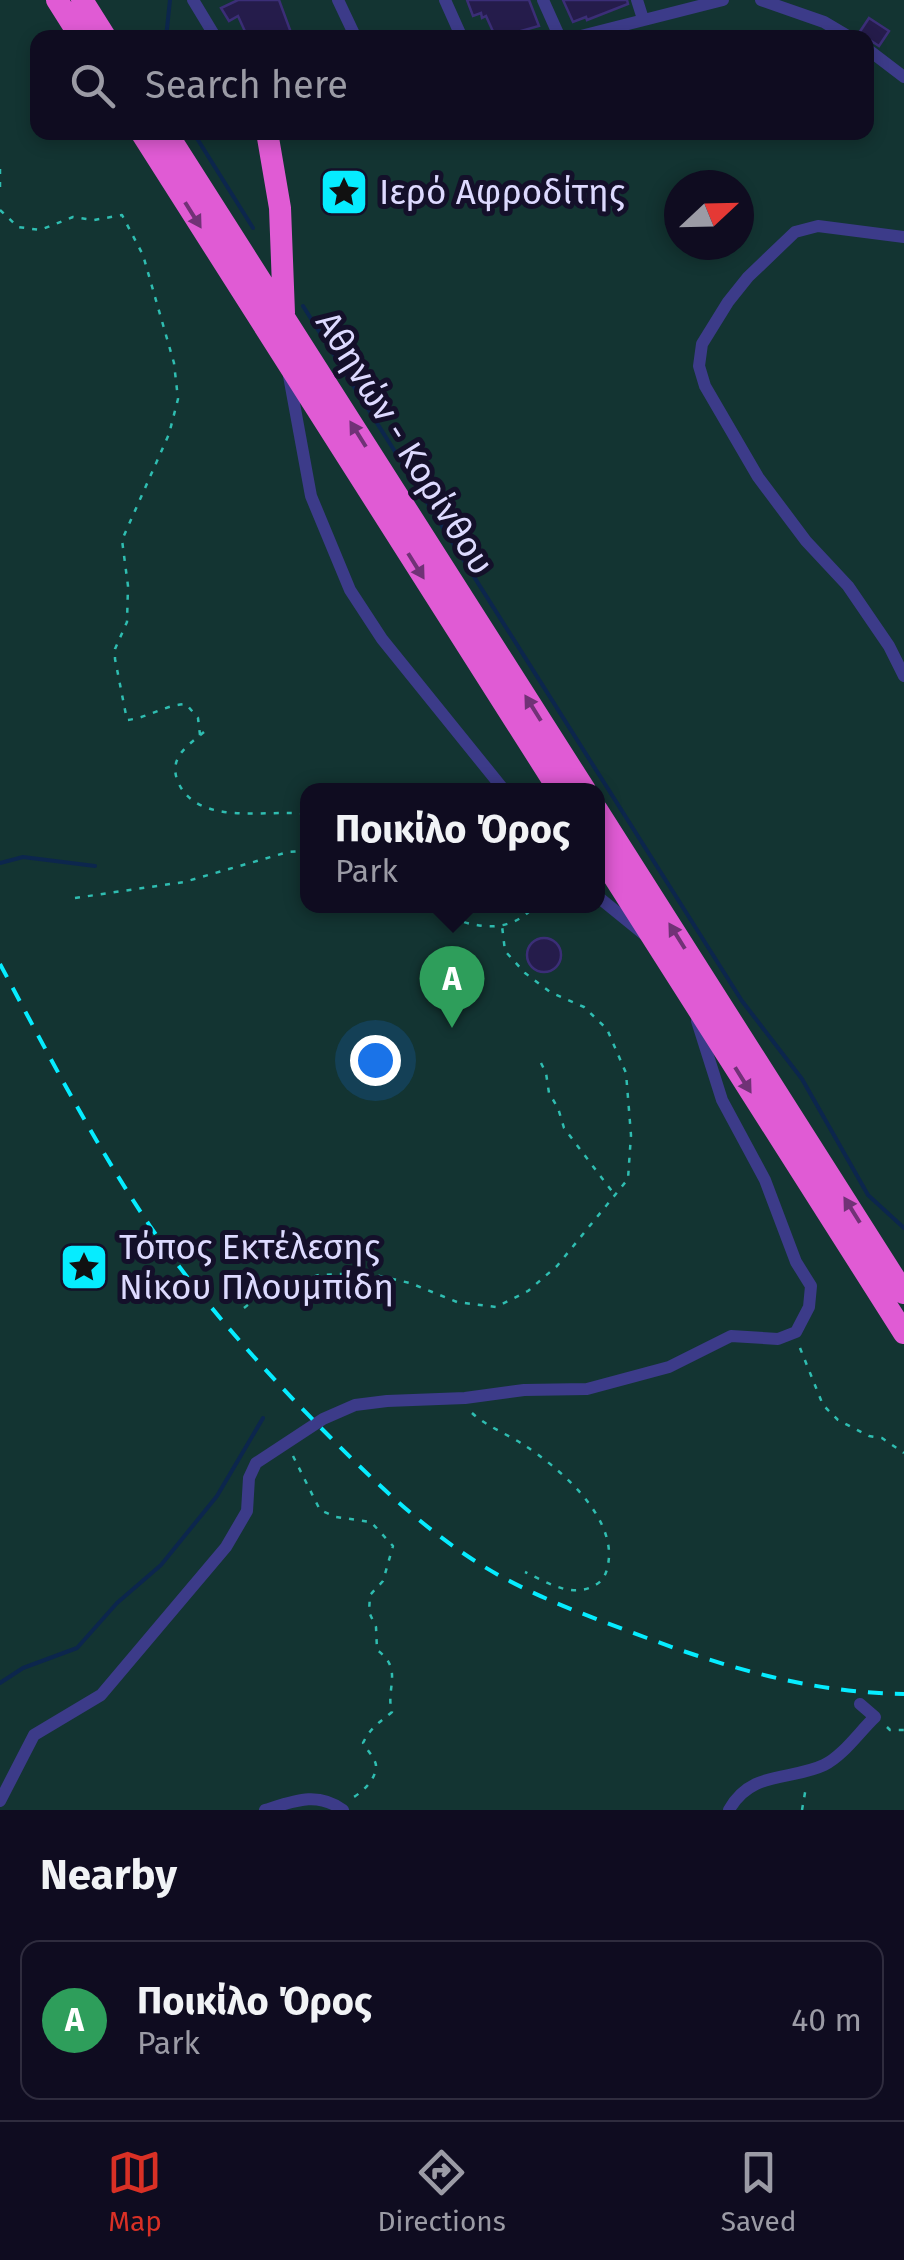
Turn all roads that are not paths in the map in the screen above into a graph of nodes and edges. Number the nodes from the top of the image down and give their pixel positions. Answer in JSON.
{"nodes":[{"id":1,"x":57,"y":0,"type":"edge"},
{"id":2,"x":82,"y":0,"type":"edge"},
{"id":3,"x":193,"y":0,"type":"edge"},
{"id":4,"x":338,"y":0,"type":"edge"},
{"id":5,"x":445,"y":0,"type":"edge"},
{"id":6,"x":543,"y":0,"type":"edge"},
{"id":7,"x":637,"y":0,"type":"edge"},
{"id":8,"x":719,"y":0,"type":"edge"},
{"id":9,"x":761,"y":0,"type":"edge"},
{"id":10,"x":643,"y":19,"type":"junction"},
{"id":11,"x":76,"y":30,"type":"edge"},
{"id":12,"x":101,"y":30,"type":"edge"},
{"id":13,"x":211,"y":30,"type":"edge"},
{"id":14,"x":352,"y":30,"type":"edge"},
{"id":15,"x":458,"y":30,"type":"edge"},
{"id":16,"x":556,"y":30,"type":"edge"},
{"id":17,"x":602,"y":30,"type":"edge"},
{"id":18,"x":835,"y":30,"type":"edge"},
{"id":19,"x":874,"y":54,"type":"edge"},
{"id":20,"x":904,"y":77,"type":"edge"},
{"id":21,"x":146,"y":140,"type":"edge"},
{"id":22,"x":171,"y":140,"type":"edge"},
{"id":23,"x":268,"y":140,"type":"edge"},
{"id":24,"x":904,"y":237,"type":"edge"},
{"id":25,"x":284,"y":317,"type":"junction"},
{"id":26,"x":288,"y":363,"type":"junction"},
{"id":27,"x":904,"y":676,"type":"edge"},
{"id":28,"x":498,"y":783,"type":"edge"},
{"id":29,"x":556,"y":783,"type":"edge"},
{"id":30,"x":581,"y":783,"type":"edge"},
{"id":31,"x":605,"y":823,"type":"edge"},
{"id":32,"x":605,"y":863,"type":"edge"},
{"id":33,"x":605,"y":902,"type":"edge"},
{"id":34,"x":655,"y":941,"type":"junction"},
{"id":35,"x":692,"y":999,"type":"junction"},
{"id":36,"x":904,"y":1293,"type":"edge"},
{"id":37,"x":904,"y":1333,"type":"edge"},
{"id":38,"x":860,"y":1704,"type":"dead end"},
{"id":39,"x":0,"y":1800,"type":"edge"},
{"id":40,"x":342,"y":1809,"type":"edge"},
{"id":41,"x":265,"y":1810,"type":"edge"},
{"id":42,"x":729,"y":1810,"type":"edge"}],
"edges":[{"from":1,"to":11,"type":"highway"},
{"from":2,"to":12,"type":"highway"},
{"from":3,"to":13,"type":"street"},
{"from":4,"to":14,"type":"street"},
{"from":5,"to":15,"type":"street"},
{"from":6,"to":16,"type":"street"},
{"from":7,"to":10,"type":"street"},
{"from":8,"to":10,"type":"street"},
{"from":9,"to":18,"type":"street"},
{"from":10,"to":17,"type":"street"},
{"from":19,"to":20,"type":"street"},
{"from":21,"to":26,"type":"highway","name":"Αθηνών - Κορίνθου","one_way":true},
{"from":22,"to":25,"type":"highway","name":"Αθηνών - Κορίνθου"},
{"from":23,"to":25,"type":"highway"},
{"from":24,"to":27,"type":"street"},
{"from":30,"to":25,"type":"highway","name":"Αθηνών - Κορίνθου","one_way":true},
{"from":26,"to":28,"type":"street"},
{"from":26,"to":29,"type":"highway","name":"Αθηνών - Κορίνθου","one_way":true},
{"from":36,"to":31,"type":"highway","one_way":true},
{"from":32,"to":34,"type":"highway"},
{"from":33,"to":34,"type":"street"},
{"from":34,"to":35,"type":"highway"},
{"from":35,"to":37,"type":"highway","one_way":true},
{"from":35,"to":39,"type":"street"},
{"from":38,"to":42,"type":"street"},
{"from":40,"to":41,"type":"street"}]}
